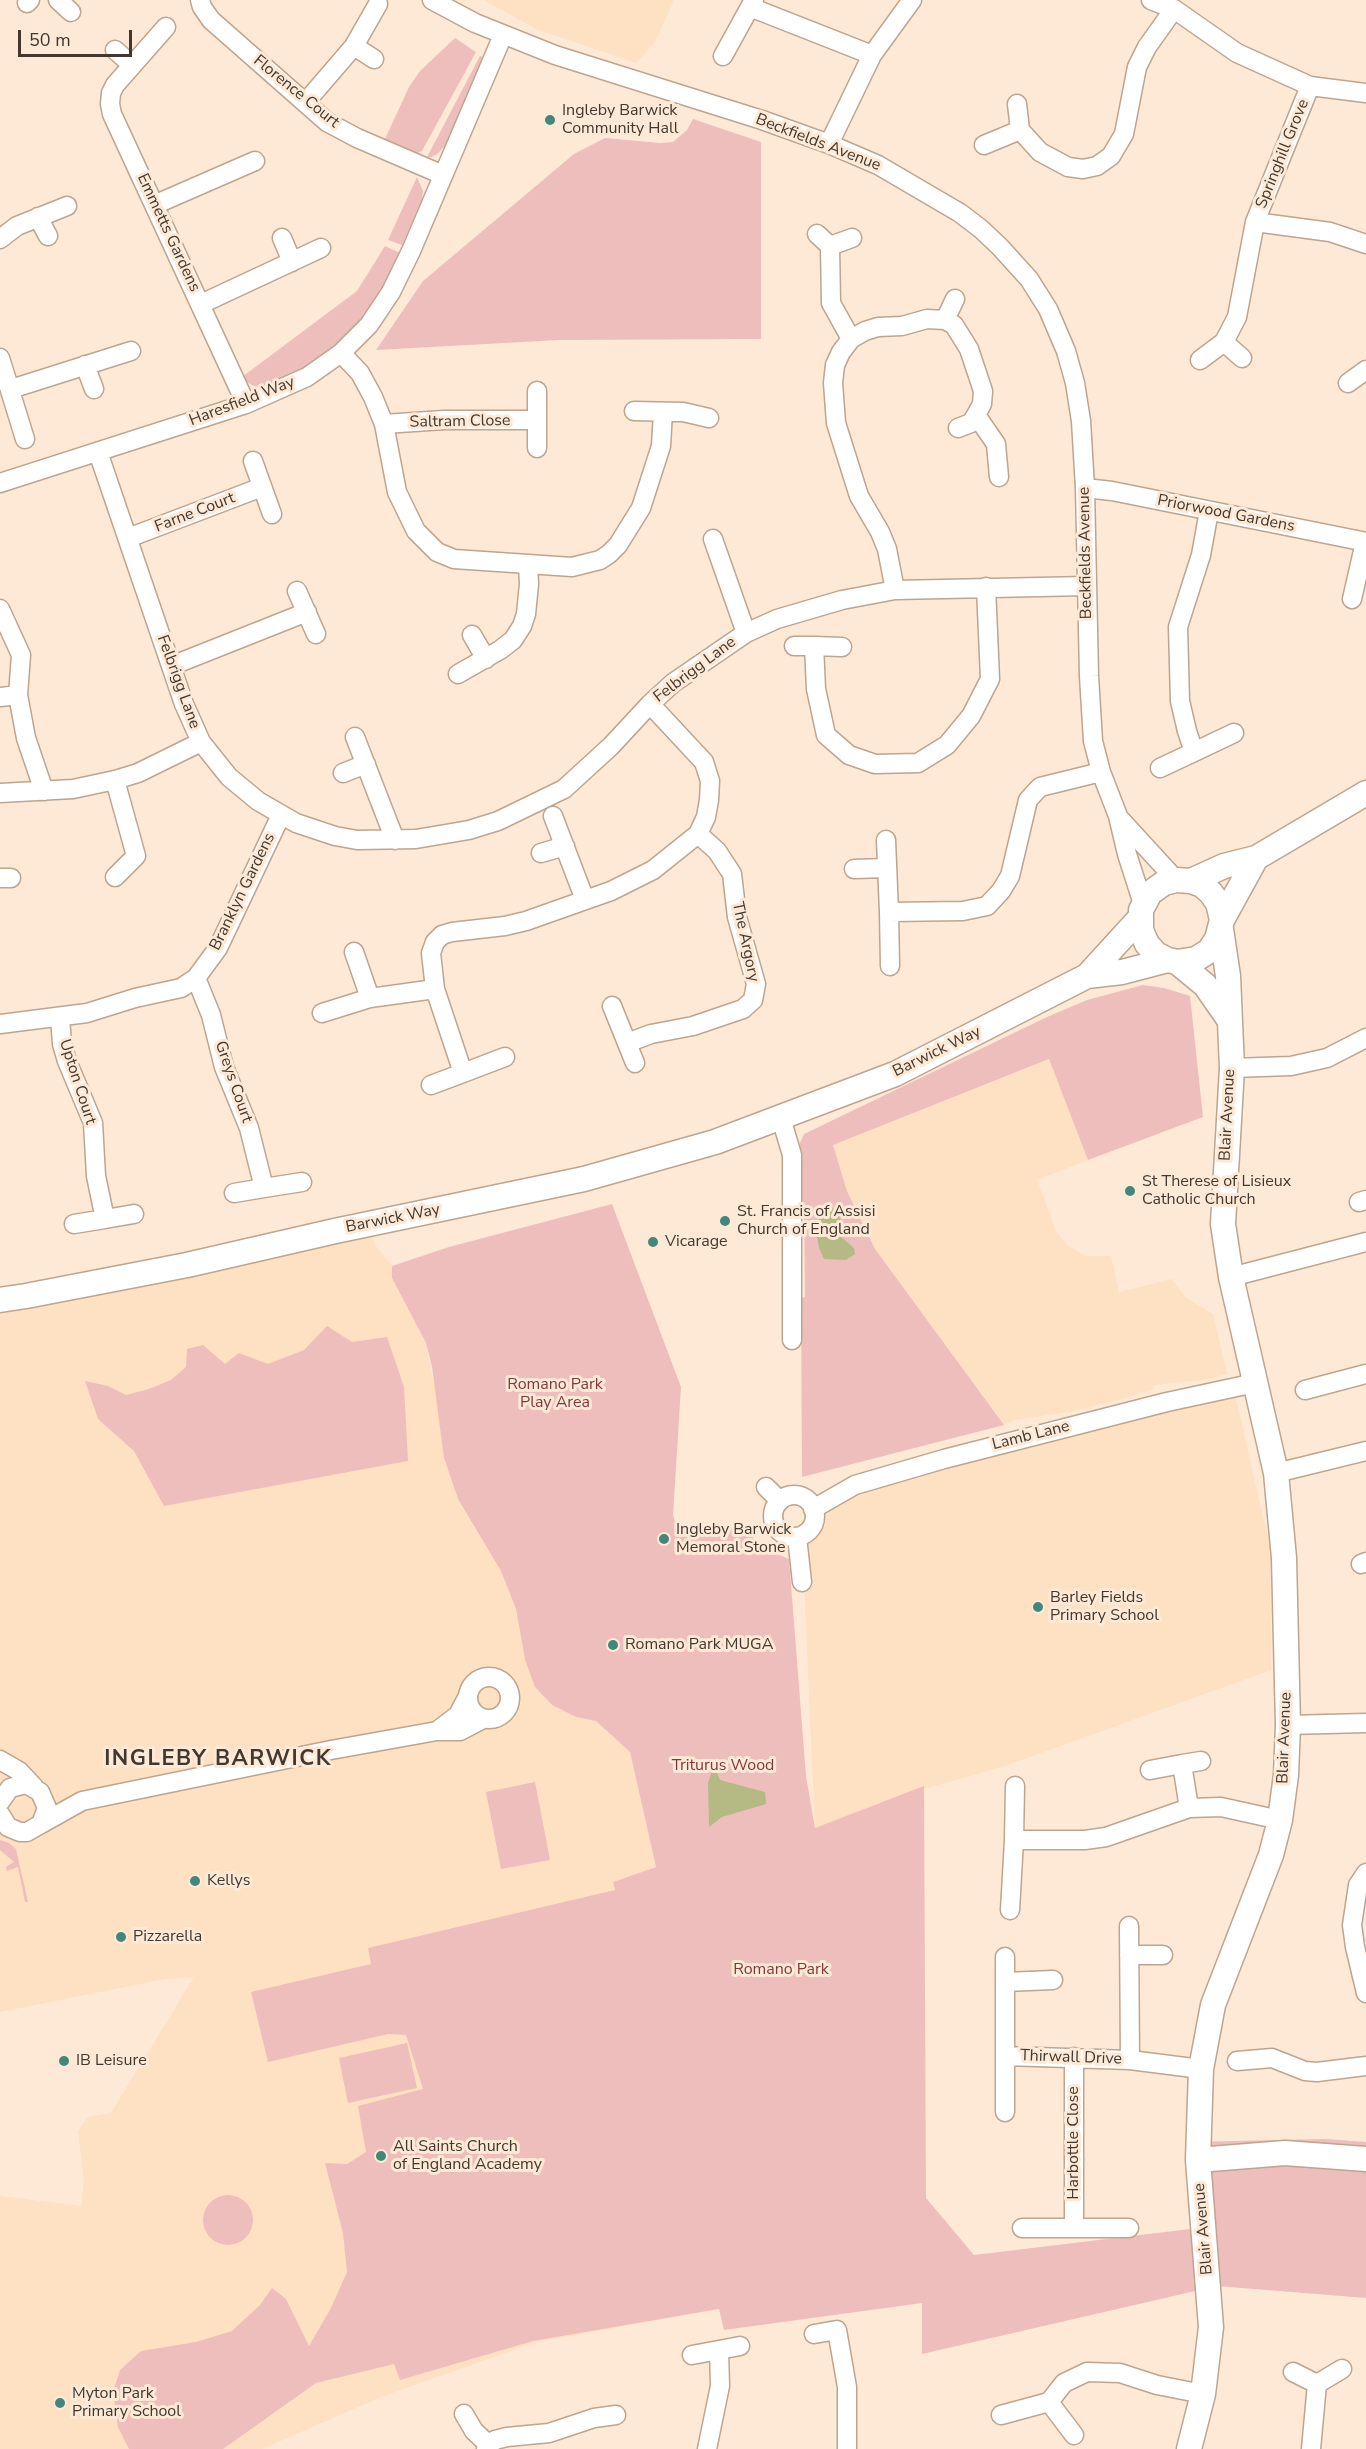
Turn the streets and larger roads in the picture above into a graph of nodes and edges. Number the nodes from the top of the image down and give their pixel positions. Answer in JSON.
{"nodes":[{"id":1,"x":200,"y":0,"type":"edge"},
{"id":2,"x":432,"y":0,"type":"edge"},
{"id":3,"x":912,"y":0,"type":"edge"},
{"id":4,"x":1151,"y":0,"type":"edge"},
{"id":5,"x":378,"y":4,"type":"dead end"},
{"id":6,"x":752,"y":4,"type":"edge"},
{"id":7,"x":1174,"y":9,"type":"junction"},
{"id":8,"x":166,"y":27,"type":"dead end"},
{"id":9,"x":503,"y":34,"type":"junction"},
{"id":10,"x":354,"y":46,"type":"junction"},
{"id":11,"x":115,"y":50,"type":"dead end"},
{"id":12,"x":872,"y":55,"type":"junction"},
{"id":13,"x":723,"y":56,"type":"dead end"},
{"id":14,"x":374,"y":59,"type":"dead end"},
{"id":15,"x":132,"y":65,"type":"junction"},
{"id":16,"x":1310,"y":86,"type":"junction"},
{"id":17,"x":1366,"y":93,"type":"edge"},
{"id":18,"x":305,"y":103,"type":"junction"},
{"id":19,"x":1017,"y":104,"type":"dead end"},
{"id":20,"x":1020,"y":130,"type":"junction"},
{"id":21,"x":829,"y":144,"type":"junction"},
{"id":22,"x":984,"y":145,"type":"dead end"},
{"id":23,"x":255,"y":161,"type":"dead end"},
{"id":24,"x":443,"y":175,"type":"junction"},
{"id":25,"x":154,"y":205,"type":"junction"},
{"id":26,"x":67,"y":206,"type":"dead end"},
{"id":27,"x":38,"y":217,"type":"junction"},
{"id":28,"x":1255,"y":222,"type":"junction"},
{"id":29,"x":48,"y":236,"type":"dead end"},
{"id":30,"x":282,"y":238,"type":"dead end"},
{"id":31,"x":852,"y":238,"type":"dead end"},
{"id":32,"x":0,"y":239,"type":"edge"},
{"id":33,"x":1366,"y":244,"type":"edge"},
{"id":34,"x":321,"y":248,"type":"dead end"},
{"id":35,"x":292,"y":262,"type":"junction"},
{"id":36,"x":955,"y":299,"type":"dead end"},
{"id":37,"x":201,"y":304,"type":"junction"},
{"id":38,"x":945,"y":320,"type":"junction"},
{"id":39,"x":851,"y":339,"type":"junction"},
{"id":40,"x":1224,"y":342,"type":"junction"},
{"id":41,"x":131,"y":351,"type":"dead end"},
{"id":42,"x":341,"y":352,"type":"junction"},
{"id":43,"x":0,"y":358,"type":"edge"},
{"id":44,"x":1242,"y":358,"type":"dead end"},
{"id":45,"x":1200,"y":360,"type":"dead end"},
{"id":46,"x":85,"y":365,"type":"junction"},
{"id":47,"x":1366,"y":370,"type":"edge"},
{"id":48,"x":1348,"y":383,"type":"dead end"},
{"id":49,"x":11,"y":389,"type":"junction"},
{"id":50,"x":94,"y":389,"type":"dead end"},
{"id":51,"x":537,"y":391,"type":"dead end"},
{"id":52,"x":246,"y":404,"type":"junction"},
{"id":53,"x":634,"y":411,"type":"dead end"},
{"id":54,"x":663,"y":412,"type":"junction"},
{"id":55,"x":976,"y":416,"type":"junction"},
{"id":56,"x":709,"y":418,"type":"dead end"},
{"id":57,"x":537,"y":420,"type":"junction"},
{"id":58,"x":384,"y":424,"type":"junction"},
{"id":59,"x":958,"y":428,"type":"dead end"},
{"id":60,"x":25,"y":439,"type":"dead end"},
{"id":61,"x":537,"y":448,"type":"dead end"},
{"id":62,"x":98,"y":452,"type":"junction"},
{"id":63,"x":253,"y":461,"type":"dead end"},
{"id":64,"x":999,"y":477,"type":"dead end"},
{"id":65,"x":0,"y":483,"type":"edge"},
{"id":66,"x":262,"y":487,"type":"junction"},
{"id":67,"x":1085,"y":488,"type":"junction"},
{"id":68,"x":1209,"y":511,"type":"junction"},
{"id":69,"x":272,"y":514,"type":"dead end"},
{"id":70,"x":128,"y":538,"type":"junction"},
{"id":71,"x":713,"y":539,"type":"dead end"},
{"id":72,"x":1366,"y":542,"type":"edge"},
{"id":73,"x":528,"y":564,"type":"junction"},
{"id":74,"x":1087,"y":586,"type":"junction"},
{"id":75,"x":986,"y":587,"type":"junction"},
{"id":76,"x":895,"y":590,"type":"junction"},
{"id":77,"x":297,"y":591,"type":"dead end"},
{"id":78,"x":1352,"y":599,"type":"dead end"},
{"id":79,"x":0,"y":609,"type":"edge"},
{"id":80,"x":307,"y":612,"type":"junction"},
{"id":81,"x":746,"y":633,"type":"junction"},
{"id":82,"x":316,"y":634,"type":"dead end"},
{"id":83,"x":472,"y":635,"type":"dead end"},
{"id":84,"x":794,"y":646,"type":"dead end"},
{"id":85,"x":814,"y":646,"type":"junction"},
{"id":86,"x":842,"y":647,"type":"dead end"},
{"id":87,"x":486,"y":659,"type":"junction"},
{"id":88,"x":171,"y":666,"type":"junction"},
{"id":89,"x":458,"y":674,"type":"dead end"},
{"id":90,"x":9,"y":696,"type":"edge"},
{"id":91,"x":650,"y":704,"type":"junction"},
{"id":92,"x":1234,"y":733,"type":"dead end"},
{"id":93,"x":355,"y":737,"type":"dead end"},
{"id":94,"x":201,"y":742,"type":"junction"},
{"id":95,"x":1194,"y":752,"type":"junction"},
{"id":96,"x":366,"y":764,"type":"junction"},
{"id":97,"x":1160,"y":768,"type":"dead end"},
{"id":98,"x":1101,"y":772,"type":"junction"},
{"id":99,"x":343,"y":773,"type":"dead end"},
{"id":100,"x":115,"y":780,"type":"junction"},
{"id":101,"x":44,"y":791,"type":"junction"},
{"id":102,"x":0,"y":793,"type":"edge"},
{"id":103,"x":1366,"y":793,"type":"edge"},
{"id":104,"x":280,"y":815,"type":"junction"},
{"id":105,"x":553,"y":816,"type":"dead end"},
{"id":106,"x":1118,"y":816,"type":"junction"},
{"id":107,"x":698,"y":834,"type":"junction"},
{"id":108,"x":395,"y":840,"type":"junction"},
{"id":109,"x":886,"y":840,"type":"dead end"},
{"id":110,"x":565,"y":846,"type":"junction"},
{"id":111,"x":541,"y":853,"type":"dead end"},
{"id":112,"x":1256,"y":858,"type":"junction"},
{"id":113,"x":886,"y":868,"type":"junction"},
{"id":114,"x":854,"y":869,"type":"dead end"},
{"id":115,"x":115,"y":877,"type":"dead end"},
{"id":116,"x":1183,"y":880,"type":"junction"},
{"id":117,"x":585,"y":900,"type":"junction"},
{"id":118,"x":1142,"y":911,"type":"junction"},
{"id":119,"x":889,"y":912,"type":"junction"},
{"id":120,"x":1221,"y":924,"type":"junction"},
{"id":121,"x":354,"y":952,"type":"dead end"},
{"id":122,"x":1173,"y":961,"type":"junction"},
{"id":123,"x":890,"y":966,"type":"dead end"},
{"id":124,"x":1087,"y":976,"type":"junction"},
{"id":125,"x":196,"y":978,"type":"junction"},
{"id":126,"x":435,"y":989,"type":"junction"},
{"id":127,"x":370,"y":998,"type":"junction"},
{"id":128,"x":612,"y":1006,"type":"dead end"},
{"id":129,"x":322,"y":1012,"type":"dead end"},
{"id":130,"x":60,"y":1017,"type":"junction"},
{"id":131,"x":1228,"y":1018,"type":"junction"},
{"id":132,"x":0,"y":1024,"type":"edge"},
{"id":133,"x":1366,"y":1038,"type":"edge"},
{"id":134,"x":627,"y":1043,"type":"junction"},
{"id":135,"x":505,"y":1057,"type":"dead end"},
{"id":136,"x":635,"y":1063,"type":"dead end"},
{"id":137,"x":1232,"y":1068,"type":"junction"},
{"id":138,"x":463,"y":1074,"type":"junction"},
{"id":139,"x":431,"y":1085,"type":"dead end"},
{"id":140,"x":781,"y":1118,"type":"junction"},
{"id":141,"x":302,"y":1182,"type":"dead end"},
{"id":142,"x":264,"y":1188,"type":"junction"},
{"id":143,"x":234,"y":1193,"type":"dead end"},
{"id":144,"x":134,"y":1214,"type":"dead end"},
{"id":145,"x":105,"y":1219,"type":"junction"},
{"id":146,"x":74,"y":1224,"type":"dead end"},
{"id":147,"x":1366,"y":1242,"type":"edge"},
{"id":148,"x":1231,"y":1277,"type":"junction"},
{"id":149,"x":0,"y":1300,"type":"edge"},
{"id":150,"x":792,"y":1340,"type":"dead end"},
{"id":151,"x":1366,"y":1374,"type":"edge"},
{"id":152,"x":1255,"y":1383,"type":"junction"},
{"id":153,"x":1305,"y":1390,"type":"dead end"},
{"id":154,"x":1366,"y":1451,"type":"edge"},
{"id":155,"x":1275,"y":1473,"type":"junction"},
{"id":156,"x":766,"y":1487,"type":"dead end"},
{"id":157,"x":780,"y":1501,"type":"junction"},
{"id":158,"x":813,"y":1509,"type":"junction"},
{"id":159,"x":797,"y":1537,"type":"junction"},
{"id":160,"x":802,"y":1582,"type":"dead end"},
{"id":161,"x":467,"y":1698,"type":"junction"},
{"id":162,"x":483,"y":1719,"type":"junction"},
{"id":163,"x":1366,"y":1723,"type":"edge"},
{"id":164,"x":1288,"y":1725,"type":"junction"},
{"id":165,"x":437,"y":1731,"type":"junction"},
{"id":166,"x":0,"y":1760,"type":"edge"},
{"id":167,"x":1201,"y":1761,"type":"dead end"},
{"id":168,"x":1182,"y":1764,"type":"junction"},
{"id":169,"x":1150,"y":1770,"type":"dead end"},
{"id":170,"x":1015,"y":1786,"type":"dead end"},
{"id":171,"x":37,"y":1790,"type":"junction"},
{"id":172,"x":1,"y":1796,"type":"edge"},
{"id":173,"x":82,"y":1801,"type":"junction"},
{"id":174,"x":1189,"y":1808,"type":"junction"},
{"id":175,"x":1280,"y":1820,"type":"junction"},
{"id":176,"x":3,"y":1823,"type":"edge"},
{"id":177,"x":41,"y":1824,"type":"junction"},
{"id":178,"x":1014,"y":1840,"type":"junction"},
{"id":179,"x":1366,"y":1873,"type":"edge"},
{"id":180,"x":1010,"y":1910,"type":"dead end"},
{"id":181,"x":1129,"y":1926,"type":"dead end"},
{"id":182,"x":1129,"y":1955,"type":"junction"},
{"id":183,"x":1163,"y":1955,"type":"dead end"},
{"id":184,"x":1005,"y":1958,"type":"dead end"},
{"id":185,"x":1053,"y":1980,"type":"dead end"},
{"id":186,"x":1005,"y":1982,"type":"junction"},
{"id":187,"x":1366,"y":1993,"type":"edge"},
{"id":188,"x":1005,"y":2056,"type":"junction"},
{"id":189,"x":1074,"y":2057,"type":"junction"},
{"id":190,"x":1130,"y":2060,"type":"junction"},
{"id":191,"x":1237,"y":2061,"type":"dead end"},
{"id":192,"x":1366,"y":2066,"type":"edge"},
{"id":193,"x":1201,"y":2069,"type":"junction"},
{"id":194,"x":1005,"y":2112,"type":"dead end"},
{"id":195,"x":1366,"y":2159,"type":"edge"},
{"id":196,"x":1198,"y":2160,"type":"junction"},
{"id":197,"x":1022,"y":2228,"type":"dead end"},
{"id":198,"x":1074,"y":2228,"type":"junction"},
{"id":199,"x":1129,"y":2228,"type":"dead end"},
{"id":200,"x":814,"y":2334,"type":"dead end"},
{"id":201,"x":740,"y":2346,"type":"dead end"},
{"id":202,"x":719,"y":2350,"type":"junction"},
{"id":203,"x":692,"y":2355,"type":"dead end"},
{"id":204,"x":1342,"y":2369,"type":"dead end"},
{"id":205,"x":1293,"y":2372,"type":"dead end"},
{"id":206,"x":1317,"y":2384,"type":"junction"},
{"id":207,"x":1203,"y":2394,"type":"junction"},
{"id":208,"x":1049,"y":2402,"type":"junction"},
{"id":209,"x":464,"y":2414,"type":"dead end"},
{"id":210,"x":616,"y":2415,"type":"dead end"},
{"id":211,"x":1001,"y":2415,"type":"dead end"},
{"id":212,"x":1074,"y":2435,"type":"dead end"},
{"id":213,"x":487,"y":2447,"type":"edge"},
{"id":214,"x":707,"y":2449,"type":"edge"},
{"id":215,"x":847,"y":2449,"type":"edge"},
{"id":216,"x":1189,"y":2449,"type":"edge"},
{"id":217,"x":1311,"y":2449,"type":"edge"}],
"edges":[{"from":1,"to":18,"type":"street","name":"Florence Court"},
{"from":2,"to":9,"type":"street","name":"Beckfields Avenue"},
{"from":3,"to":12,"type":"street"},
{"from":4,"to":7,"type":"street"},
{"from":5,"to":10,"type":"street"},
{"from":6,"to":12,"type":"street"},
{"from":6,"to":13,"type":"street"},
{"from":7,"to":16,"type":"street"},
{"from":7,"to":20,"type":"street"},
{"from":8,"to":15,"type":"street","name":"Emmetts Gardens"},
{"from":9,"to":21,"type":"street","name":"Beckfields Avenue"},
{"from":9,"to":24,"type":"street","name":"Haresfield Way"},
{"from":10,"to":14,"type":"street"},
{"from":10,"to":18,"type":"street"},
{"from":11,"to":15,"type":"street"},
{"from":12,"to":21,"type":"street"},
{"from":15,"to":25,"type":"street","name":"Emmetts Gardens"},
{"from":16,"to":17,"type":"street"},
{"from":16,"to":28,"type":"street","name":"Springhill Grove"},
{"from":18,"to":24,"type":"street","name":"Florence Court"},
{"from":19,"to":20,"type":"street"},
{"from":20,"to":22,"type":"street"},
{"from":21,"to":67,"type":"street","name":"Beckfields Avenue"},
{"from":23,"to":25,"type":"street"},
{"from":24,"to":42,"type":"street","name":"Haresfield Way"},
{"from":25,"to":37,"type":"street","name":"Emmetts Gardens"},
{"from":26,"to":27,"type":"street"},
{"from":27,"to":29,"type":"street"},
{"from":27,"to":32,"type":"street"},
{"from":28,"to":33,"type":"street","name":"Springhill Grove"},
{"from":28,"to":40,"type":"street","name":"Springhill Grove"},
{"from":30,"to":35,"type":"street"},
{"from":31,"to":39,"type":"street"},
{"from":34,"to":35,"type":"street"},
{"from":35,"to":37,"type":"street"},
{"from":36,"to":38,"type":"street"},
{"from":37,"to":52,"type":"street","name":"Emmetts Gardens"},
{"from":38,"to":39,"type":"street"},
{"from":38,"to":55,"type":"street"},
{"from":39,"to":76,"type":"street"},
{"from":40,"to":44,"type":"street"},
{"from":40,"to":45,"type":"street","name":"Springhill Grove"},
{"from":41,"to":46,"type":"street"},
{"from":42,"to":52,"type":"street","name":"Haresfield Way"},
{"from":42,"to":58,"type":"street"},
{"from":43,"to":49,"type":"street"},
{"from":46,"to":49,"type":"street"},
{"from":46,"to":50,"type":"street"},
{"from":47,"to":48,"type":"street"},
{"from":49,"to":60,"type":"street"},
{"from":51,"to":57,"type":"street"},
{"from":52,"to":62,"type":"street","name":"Haresfield Way"},
{"from":53,"to":54,"type":"street"},
{"from":54,"to":56,"type":"street"},
{"from":54,"to":73,"type":"street"},
{"from":55,"to":59,"type":"street"},
{"from":55,"to":64,"type":"street"},
{"from":57,"to":58,"type":"street","name":"Saltram Close"},
{"from":57,"to":61,"type":"street"},
{"from":58,"to":73,"type":"street"},
{"from":62,"to":65,"type":"street","name":"Haresfield Way"},
{"from":62,"to":70,"type":"street","name":"Felbrigg Lane"},
{"from":63,"to":66,"type":"street"},
{"from":66,"to":69,"type":"street"},
{"from":66,"to":70,"type":"street","name":"Farne Court"},
{"from":67,"to":68,"type":"street","name":"Priorwood Gardens"},
{"from":67,"to":74,"type":"street","name":"Beckfields Avenue"},
{"from":68,"to":72,"type":"street","name":"Priorwood Gardens"},
{"from":68,"to":95,"type":"street"},
{"from":70,"to":88,"type":"street","name":"Felbrigg Lane"},
{"from":71,"to":81,"type":"street","name":"Felbrigg Lane"},
{"from":72,"to":78,"type":"street"},
{"from":73,"to":87,"type":"street"},
{"from":74,"to":75,"type":"street","name":"Felbrigg Lane"},
{"from":74,"to":98,"type":"street","name":"Beckfields Avenue"},
{"from":75,"to":76,"type":"street","name":"Felbrigg Lane"},
{"from":75,"to":85,"type":"street"},
{"from":76,"to":81,"type":"street","name":"Felbrigg Lane"},
{"from":77,"to":80,"type":"street"},
{"from":79,"to":90,"type":"street"},
{"from":80,"to":82,"type":"street"},
{"from":80,"to":88,"type":"street"},
{"from":81,"to":91,"type":"street","name":"Felbrigg Lane"},
{"from":83,"to":87,"type":"street"},
{"from":84,"to":85,"type":"street"},
{"from":85,"to":86,"type":"street"},
{"from":87,"to":89,"type":"street"},
{"from":88,"to":94,"type":"street","name":"Felbrigg Lane"},
{"from":90,"to":101,"type":"street"},
{"from":91,"to":107,"type":"street"},
{"from":91,"to":108,"type":"street","name":"Felbrigg Lane"},
{"from":92,"to":95,"type":"street"},
{"from":93,"to":96,"type":"street"},
{"from":94,"to":100,"type":"street"},
{"from":94,"to":104,"type":"street","name":"Felbrigg Lane"},
{"from":95,"to":97,"type":"street"},
{"from":96,"to":99,"type":"street"},
{"from":96,"to":108,"type":"street"},
{"from":98,"to":106,"type":"street","name":"Beckfields Avenue"},
{"from":98,"to":119,"type":"street"},
{"from":100,"to":101,"type":"street"},
{"from":100,"to":115,"type":"street"},
{"from":101,"to":102,"type":"street"},
{"from":103,"to":112,"type":"street"},
{"from":104,"to":108,"type":"street","name":"Felbrigg Lane"},
{"from":104,"to":125,"type":"street","name":"Branklyn Gardens"},
{"from":105,"to":110,"type":"street"},
{"from":106,"to":116,"type":"street","name":"Beckfields Avenue"},
{"from":106,"to":118,"type":"street","name":"Beckfields Avenue"},
{"from":107,"to":117,"type":"street"},
{"from":107,"to":134,"type":"street","name":"The Argory"},
{"from":109,"to":113,"type":"street"},
{"from":110,"to":111,"type":"street"},
{"from":110,"to":117,"type":"street"},
{"from":112,"to":116,"type":"street"},
{"from":112,"to":120,"type":"street"},
{"from":113,"to":114,"type":"street"},
{"from":113,"to":119,"type":"street"},
{"from":116,"to":118,"type":"street"},
{"from":116,"to":120,"type":"street"},
{"from":117,"to":126,"type":"street"},
{"from":118,"to":122,"type":"street"},
{"from":118,"to":124,"type":"street","name":"Barwick Way"},
{"from":119,"to":123,"type":"street"},
{"from":120,"to":122,"type":"street"},
{"from":120,"to":131,"type":"street","name":"Blair Avenue"},
{"from":121,"to":127,"type":"street"},
{"from":122,"to":124,"type":"street","name":"Barwick Way"},
{"from":122,"to":131,"type":"street"},
{"from":124,"to":140,"type":"street","name":"Barwick Way"},
{"from":125,"to":130,"type":"street"},
{"from":125,"to":142,"type":"street","name":"Greys Court"},
{"from":126,"to":127,"type":"street"},
{"from":126,"to":138,"type":"street"},
{"from":127,"to":129,"type":"street"},
{"from":128,"to":134,"type":"street"},
{"from":130,"to":132,"type":"street"},
{"from":130,"to":145,"type":"street","name":"Upton Court"},
{"from":131,"to":137,"type":"street","name":"Blair Avenue"},
{"from":133,"to":137,"type":"street"},
{"from":134,"to":136,"type":"street"},
{"from":135,"to":138,"type":"street"},
{"from":137,"to":148,"type":"street","name":"Blair Avenue"},
{"from":138,"to":139,"type":"street"},
{"from":140,"to":149,"type":"street","name":"Barwick Way"},
{"from":140,"to":150,"type":"street"},
{"from":141,"to":142,"type":"street"},
{"from":142,"to":143,"type":"street"},
{"from":144,"to":145,"type":"street"},
{"from":145,"to":146,"type":"street"},
{"from":147,"to":148,"type":"street"},
{"from":148,"to":152,"type":"street","name":"Blair Avenue"},
{"from":151,"to":153,"type":"street"},
{"from":152,"to":155,"type":"street","name":"Blair Avenue"},
{"from":152,"to":158,"type":"street","name":"Lamb Lane"},
{"from":154,"to":155,"type":"street"},
{"from":155,"to":164,"type":"street","name":"Blair Avenue"},
{"from":156,"to":157,"type":"street"},
{"from":157,"to":158,"type":"street"},
{"from":157,"to":159,"type":"street"},
{"from":158,"to":159,"type":"street"},
{"from":159,"to":160,"type":"street"},
{"from":161,"to":162,"type":"street"},
{"from":161,"to":162,"type":"street"},
{"from":161,"to":165,"type":"street"},
{"from":162,"to":165,"type":"street"},
{"from":163,"to":164,"type":"street"},
{"from":164,"to":175,"type":"street","name":"Blair Avenue"},
{"from":165,"to":173,"type":"street"},
{"from":166,"to":171,"type":"street"},
{"from":167,"to":168,"type":"street"},
{"from":168,"to":169,"type":"street"},
{"from":168,"to":174,"type":"street"},
{"from":170,"to":178,"type":"street"},
{"from":171,"to":172,"type":"street"},
{"from":171,"to":173,"type":"street"},
{"from":171,"to":177,"type":"street"},
{"from":173,"to":177,"type":"street"},
{"from":174,"to":175,"type":"street"},
{"from":174,"to":178,"type":"street"},
{"from":175,"to":193,"type":"street","name":"Blair Avenue"},
{"from":176,"to":177,"type":"street"},
{"from":178,"to":180,"type":"street"},
{"from":179,"to":187,"type":"street"},
{"from":181,"to":182,"type":"street"},
{"from":182,"to":183,"type":"street"},
{"from":182,"to":190,"type":"street"},
{"from":184,"to":186,"type":"street","name":"Thirwall Drive"},
{"from":185,"to":186,"type":"street"},
{"from":186,"to":188,"type":"street","name":"Thirwall Drive"},
{"from":188,"to":189,"type":"street","name":"Thirwall Drive"},
{"from":188,"to":194,"type":"street"},
{"from":189,"to":190,"type":"street","name":"Thirwall Drive"},
{"from":189,"to":198,"type":"street","name":"Harbottle Close"},
{"from":190,"to":193,"type":"street","name":"Thirwall Drive"},
{"from":191,"to":192,"type":"street"},
{"from":193,"to":196,"type":"street","name":"Blair Avenue"},
{"from":195,"to":196,"type":"street"},
{"from":196,"to":207,"type":"street","name":"Blair Avenue"},
{"from":197,"to":198,"type":"street"},
{"from":198,"to":199,"type":"street"},
{"from":200,"to":215,"type":"street"},
{"from":201,"to":202,"type":"street"},
{"from":202,"to":203,"type":"street"},
{"from":202,"to":214,"type":"street"},
{"from":204,"to":206,"type":"street"},
{"from":205,"to":206,"type":"street"},
{"from":206,"to":217,"type":"street"},
{"from":207,"to":208,"type":"street"},
{"from":207,"to":216,"type":"street","name":"Blair Avenue"},
{"from":208,"to":211,"type":"street"},
{"from":208,"to":212,"type":"street"},
{"from":209,"to":213,"type":"street"},
{"from":210,"to":213,"type":"street"}]}
